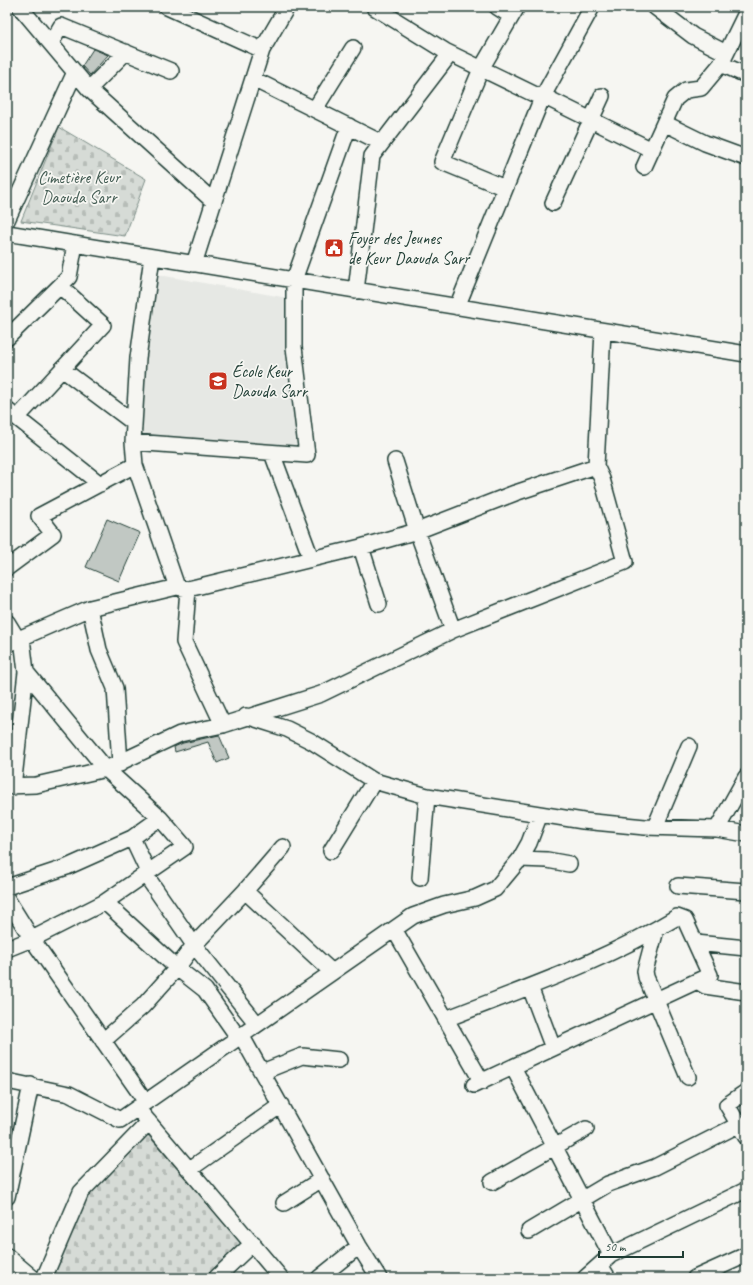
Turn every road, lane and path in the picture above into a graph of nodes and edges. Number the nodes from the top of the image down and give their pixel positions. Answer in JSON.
{"nodes":[{"id":1,"x":20,"y":7,"type":"edge"},
{"id":2,"x":167,"y":7,"type":"edge"},
{"id":3,"x":286,"y":7,"type":"edge"},
{"id":4,"x":374,"y":7,"type":"edge"},
{"id":5,"x":497,"y":7,"type":"edge"},
{"id":6,"x":592,"y":7,"type":"edge"},
{"id":7,"x":655,"y":7,"type":"edge"},
{"id":8,"x":514,"y":12,"type":"edge"},
{"id":9,"x":746,"y":13,"type":"edge"},
{"id":10,"x":52,"y":43,"type":"junction"},
{"id":11,"x":352,"y":48,"type":"dead end"},
{"id":12,"x":262,"y":50,"type":"junction"},
{"id":13,"x":126,"y":52,"type":"junction"},
{"id":14,"x":450,"y":54,"type":"junction"},
{"id":15,"x":723,"y":58,"type":"junction"},
{"id":16,"x":481,"y":69,"type":"junction"},
{"id":17,"x":171,"y":71,"type":"dead end"},
{"id":18,"x":75,"y":72,"type":"junction"},
{"id":19,"x":746,"y":75,"type":"edge"},
{"id":20,"x":253,"y":79,"type":"junction"},
{"id":21,"x":90,"y":90,"type":"junction"},
{"id":22,"x":602,"y":96,"type":"dead end"},
{"id":23,"x":542,"y":97,"type":"junction"},
{"id":24,"x":315,"y":109,"type":"junction"},
{"id":25,"x":591,"y":120,"type":"junction"},
{"id":26,"x":664,"y":123,"type":"junction"},
{"id":27,"x":349,"y":126,"type":"junction"},
{"id":28,"x":382,"y":143,"type":"junction"},
{"id":29,"x":652,"y":150,"type":"junction"},
{"id":30,"x":746,"y":158,"type":"edge"},
{"id":31,"x":644,"y":167,"type":"dead end"},
{"id":32,"x":505,"y":188,"type":"junction"},
{"id":33,"x":214,"y":202,"type":"junction"},
{"id":34,"x":553,"y":203,"type":"dead end"},
{"id":35,"x":7,"y":218,"type":"edge"},
{"id":36,"x":7,"y":233,"type":"edge"},
{"id":37,"x":75,"y":244,"type":"junction"},
{"id":38,"x":152,"y":257,"type":"junction"},
{"id":39,"x":194,"y":264,"type":"junction"},
{"id":40,"x":294,"y":280,"type":"junction"},
{"id":41,"x":60,"y":286,"type":"junction"},
{"id":42,"x":356,"y":290,"type":"junction"},
{"id":43,"x":457,"y":307,"type":"junction"},
{"id":44,"x":10,"y":328,"type":"edge"},
{"id":45,"x":603,"y":331,"type":"junction"},
{"id":46,"x":746,"y":354,"type":"edge"},
{"id":47,"x":62,"y":369,"type":"junction"},
{"id":48,"x":12,"y":414,"type":"edge"},
{"id":49,"x":134,"y":423,"type":"junction"},
{"id":50,"x":133,"y":442,"type":"junction"},
{"id":51,"x":272,"y":452,"type":"junction"},
{"id":52,"x":395,"y":461,"type":"dead end"},
{"id":53,"x":135,"y":465,"type":"junction"},
{"id":54,"x":596,"y":466,"type":"junction"},
{"id":55,"x":100,"y":484,"type":"junction"},
{"id":56,"x":417,"y":531,"type":"junction"},
{"id":57,"x":361,"y":547,"type":"junction"},
{"id":58,"x":311,"y":558,"type":"junction"},
{"id":59,"x":7,"y":568,"type":"edge"},
{"id":60,"x":182,"y":588,"type":"junction"},
{"id":61,"x":379,"y":604,"type":"dead end"},
{"id":62,"x":90,"y":608,"type":"junction"},
{"id":63,"x":7,"y":622,"type":"edge"},
{"id":64,"x":453,"y":630,"type":"junction"},
{"id":65,"x":16,"y":641,"type":"edge"},
{"id":66,"x":26,"y":672,"type":"junction"},
{"id":67,"x":246,"y":716,"type":"junction"},
{"id":68,"x":223,"y":724,"type":"junction"},
{"id":69,"x":689,"y":746,"type":"dead end"},
{"id":70,"x":113,"y":766,"type":"junction"},
{"id":71,"x":746,"y":777,"type":"edge"},
{"id":72,"x":374,"y":781,"type":"junction"},
{"id":73,"x":10,"y":786,"type":"edge"},
{"id":74,"x":427,"y":796,"type":"junction"},
{"id":75,"x":540,"y":814,"type":"junction"},
{"id":76,"x":160,"y":818,"type":"junction"},
{"id":77,"x":656,"y":827,"type":"junction"},
{"id":78,"x":717,"y":829,"type":"junction"},
{"id":79,"x":746,"y":834,"type":"edge"},
{"id":80,"x":132,"y":838,"type":"junction"},
{"id":81,"x":283,"y":847,"type":"dead end"},
{"id":82,"x":331,"y":851,"type":"dead end"},
{"id":83,"x":520,"y":859,"type":"junction"},
{"id":84,"x":569,"y":864,"type":"dead end"},
{"id":85,"x":146,"y":873,"type":"junction"},
{"id":86,"x":420,"y":878,"type":"dead end"},
{"id":87,"x":678,"y":886,"type":"dead end"},
{"id":88,"x":7,"y":887,"type":"edge"},
{"id":89,"x":244,"y":891,"type":"junction"},
{"id":90,"x":746,"y":891,"type":"edge"},
{"id":91,"x":7,"y":899,"type":"edge"},
{"id":92,"x":105,"y":902,"type":"junction"},
{"id":93,"x":394,"y":929,"type":"junction"},
{"id":94,"x":656,"y":930,"type":"junction"},
{"id":95,"x":32,"y":939,"type":"junction"},
{"id":96,"x":696,"y":943,"type":"junction"},
{"id":97,"x":194,"y":945,"type":"junction"},
{"id":98,"x":746,"y":948,"type":"edge"},
{"id":99,"x":7,"y":949,"type":"edge"},
{"id":100,"x":178,"y":968,"type":"junction"},
{"id":101,"x":332,"y":972,"type":"junction"},
{"id":102,"x":697,"y":981,"type":"junction"},
{"id":103,"x":530,"y":986,"type":"junction"},
{"id":104,"x":746,"y":992,"type":"edge"},
{"id":105,"x":656,"y":1000,"type":"junction"},
{"id":106,"x":446,"y":1019,"type":"junction"},
{"id":107,"x":257,"y":1024,"type":"junction"},
{"id":108,"x":240,"y":1036,"type":"junction"},
{"id":109,"x":103,"y":1041,"type":"junction"},
{"id":110,"x":553,"y":1048,"type":"junction"},
{"id":111,"x":339,"y":1060,"type":"dead end"},
{"id":112,"x":512,"y":1067,"type":"junction"},
{"id":113,"x":262,"y":1072,"type":"junction"},
{"id":114,"x":688,"y":1077,"type":"dead end"},
{"id":115,"x":7,"y":1081,"type":"edge"},
{"id":116,"x":31,"y":1085,"type":"junction"},
{"id":117,"x":746,"y":1092,"type":"edge"},
{"id":118,"x":142,"y":1105,"type":"junction"},
{"id":119,"x":281,"y":1105,"type":"junction"},
{"id":120,"x":149,"y":1122,"type":"junction"},
{"id":121,"x":586,"y":1129,"type":"dead end"},
{"id":122,"x":743,"y":1131,"type":"edge"},
{"id":123,"x":554,"y":1147,"type":"junction"},
{"id":124,"x":190,"y":1169,"type":"junction"},
{"id":125,"x":322,"y":1179,"type":"junction"},
{"id":126,"x":492,"y":1182,"type":"dead end"},
{"id":127,"x":746,"y":1190,"type":"edge"},
{"id":128,"x":7,"y":1197,"type":"edge"},
{"id":129,"x":582,"y":1200,"type":"junction"},
{"id":130,"x":284,"y":1203,"type":"dead end"},
{"id":131,"x":529,"y":1231,"type":"dead end"},
{"id":132,"x":253,"y":1243,"type":"junction"},
{"id":133,"x":359,"y":1246,"type":"junction"},
{"id":134,"x":746,"y":1255,"type":"edge"},
{"id":135,"x":7,"y":1256,"type":"edge"},
{"id":136,"x":606,"y":1260,"type":"junction"},
{"id":137,"x":7,"y":1266,"type":"edge"},
{"id":138,"x":8,"y":1278,"type":"edge"},
{"id":139,"x":33,"y":1278,"type":"edge"},
{"id":140,"x":44,"y":1278,"type":"edge"},
{"id":141,"x":216,"y":1278,"type":"edge"},
{"id":142,"x":281,"y":1278,"type":"edge"},
{"id":143,"x":319,"y":1278,"type":"edge"},
{"id":144,"x":379,"y":1278,"type":"edge"},
{"id":145,"x":585,"y":1278,"type":"edge"},
{"id":146,"x":608,"y":1278,"type":"edge"},
{"id":147,"x":695,"y":1278,"type":"edge"}],
"edges":[{"from":1,"to":10,"type":"street"},
{"from":2,"to":12,"type":"street"},
{"from":3,"to":12,"type":"street"},
{"from":4,"to":14,"type":"street"},
{"from":5,"to":8,"type":"street"},
{"from":6,"to":23,"type":"street"},
{"from":7,"to":15,"type":"street"},
{"from":8,"to":16,"type":"street"},
{"from":9,"to":15,"type":"street"},
{"from":10,"to":13,"type":"street"},
{"from":10,"to":18,"type":"street"},
{"from":11,"to":24,"type":"street"},
{"from":12,"to":20,"type":"street"},
{"from":13,"to":17,"type":"street"},
{"from":13,"to":21,"type":"street"},
{"from":14,"to":16,"type":"street"},
{"from":14,"to":28,"type":"street"},
{"from":15,"to":19,"type":"street"},
{"from":15,"to":26,"type":"street"},
{"from":16,"to":23,"type":"street"},
{"from":16,"to":32,"type":"street"},
{"from":18,"to":21,"type":"street"},
{"from":18,"to":35,"type":"street"},
{"from":20,"to":24,"type":"street"},
{"from":20,"to":33,"type":"street"},
{"from":21,"to":33,"type":"street"},
{"from":22,"to":25,"type":"street"},
{"from":23,"to":25,"type":"street"},
{"from":23,"to":32,"type":"street"},
{"from":24,"to":27,"type":"street"},
{"from":25,"to":29,"type":"street"},
{"from":25,"to":34,"type":"street"},
{"from":26,"to":29,"type":"street"},
{"from":26,"to":30,"type":"street"},
{"from":27,"to":28,"type":"street"},
{"from":27,"to":40,"type":"street"},
{"from":28,"to":42,"type":"street"},
{"from":29,"to":31,"type":"street"},
{"from":32,"to":43,"type":"street"},
{"from":33,"to":39,"type":"street"},
{"from":36,"to":37,"type":"street"},
{"from":37,"to":38,"type":"street"},
{"from":37,"to":41,"type":"street"},
{"from":38,"to":39,"type":"street"},
{"from":38,"to":49,"type":"street"},
{"from":39,"to":40,"type":"street"},
{"from":40,"to":42,"type":"street"},
{"from":40,"to":51,"type":"street"},
{"from":41,"to":44,"type":"street"},
{"from":41,"to":47,"type":"street"},
{"from":42,"to":43,"type":"street"},
{"from":43,"to":45,"type":"street"},
{"from":45,"to":46,"type":"street"},
{"from":45,"to":54,"type":"street"},
{"from":47,"to":48,"type":"street"},
{"from":47,"to":49,"type":"street"},
{"from":48,"to":55,"type":"street"},
{"from":49,"to":50,"type":"street"},
{"from":50,"to":51,"type":"street"},
{"from":50,"to":53,"type":"street"},
{"from":51,"to":58,"type":"street"},
{"from":52,"to":56,"type":"street"},
{"from":53,"to":55,"type":"street"},
{"from":53,"to":60,"type":"street"},
{"from":54,"to":56,"type":"street"},
{"from":54,"to":64,"type":"street"},
{"from":55,"to":59,"type":"street"},
{"from":56,"to":57,"type":"street"},
{"from":56,"to":64,"type":"street"},
{"from":57,"to":58,"type":"street"},
{"from":57,"to":61,"type":"street"},
{"from":58,"to":60,"type":"street"},
{"from":60,"to":62,"type":"street"},
{"from":60,"to":68,"type":"street"},
{"from":62,"to":65,"type":"street"},
{"from":62,"to":70,"type":"street"},
{"from":63,"to":65,"type":"street"},
{"from":64,"to":67,"type":"street"},
{"from":65,"to":66,"type":"street"},
{"from":66,"to":70,"type":"street"},
{"from":66,"to":73,"type":"street"},
{"from":67,"to":68,"type":"street"},
{"from":67,"to":72,"type":"street"},
{"from":68,"to":70,"type":"street"},
{"from":69,"to":77,"type":"street"},
{"from":70,"to":73,"type":"street"},
{"from":70,"to":76,"type":"street"},
{"from":71,"to":78,"type":"street"},
{"from":72,"to":74,"type":"street"},
{"from":72,"to":82,"type":"street"},
{"from":74,"to":75,"type":"street"},
{"from":74,"to":86,"type":"street"},
{"from":75,"to":77,"type":"street"},
{"from":75,"to":83,"type":"street"},
{"from":76,"to":80,"type":"street"},
{"from":76,"to":85,"type":"street"},
{"from":77,"to":78,"type":"street"},
{"from":78,"to":79,"type":"street"},
{"from":80,"to":85,"type":"street"},
{"from":80,"to":88,"type":"street"},
{"from":81,"to":89,"type":"street"},
{"from":83,"to":84,"type":"street"},
{"from":83,"to":93,"type":"street"},
{"from":85,"to":92,"type":"street"},
{"from":85,"to":97,"type":"street"},
{"from":87,"to":90,"type":"street"},
{"from":89,"to":97,"type":"street"},
{"from":89,"to":101,"type":"street"},
{"from":91,"to":95,"type":"street"},
{"from":92,"to":95,"type":"street"},
{"from":92,"to":100,"type":"street"},
{"from":93,"to":101,"type":"street"},
{"from":93,"to":106,"type":"street"},
{"from":94,"to":96,"type":"street"},
{"from":94,"to":103,"type":"street"},
{"from":94,"to":105,"type":"street"},
{"from":95,"to":99,"type":"street"},
{"from":95,"to":109,"type":"street"},
{"from":96,"to":98,"type":"street"},
{"from":96,"to":102,"type":"street"},
{"from":97,"to":100,"type":"street"},
{"from":97,"to":107,"type":"street"},
{"from":100,"to":108,"type":"street"},
{"from":100,"to":109,"type":"street"},
{"from":101,"to":107,"type":"street"},
{"from":102,"to":104,"type":"street"},
{"from":102,"to":105,"type":"street"},
{"from":103,"to":106,"type":"street"},
{"from":103,"to":110,"type":"street"},
{"from":105,"to":110,"type":"street"},
{"from":105,"to":114,"type":"street"},
{"from":106,"to":112,"type":"street"},
{"from":107,"to":108,"type":"street"},
{"from":108,"to":113,"type":"street"},
{"from":108,"to":118,"type":"street"},
{"from":109,"to":118,"type":"street"},
{"from":110,"to":112,"type":"street"},
{"from":111,"to":113,"type":"street"},
{"from":112,"to":123,"type":"street"},
{"from":113,"to":119,"type":"street"},
{"from":115,"to":116,"type":"street"},
{"from":116,"to":118,"type":"street"},
{"from":116,"to":128,"type":"street"},
{"from":117,"to":122,"type":"street"},
{"from":118,"to":120,"type":"street"},
{"from":119,"to":124,"type":"street"},
{"from":119,"to":125,"type":"street"},
{"from":120,"to":124,"type":"street"},
{"from":120,"to":140,"type":"street"},
{"from":121,"to":123,"type":"street"},
{"from":122,"to":129,"type":"street"},
{"from":123,"to":126,"type":"street"},
{"from":123,"to":129,"type":"street"},
{"from":124,"to":132,"type":"street"},
{"from":125,"to":130,"type":"street"},
{"from":125,"to":133,"type":"street"},
{"from":127,"to":136,"type":"street"},
{"from":129,"to":131,"type":"street"},
{"from":129,"to":136,"type":"street"},
{"from":132,"to":141,"type":"street"},
{"from":132,"to":142,"type":"street"},
{"from":133,"to":143,"type":"street"},
{"from":133,"to":144,"type":"street"},
{"from":134,"to":147,"type":"street"},
{"from":135,"to":139,"type":"street"},
{"from":136,"to":145,"type":"street"},
{"from":136,"to":146,"type":"street"},
{"from":137,"to":138,"type":"street"}]}
